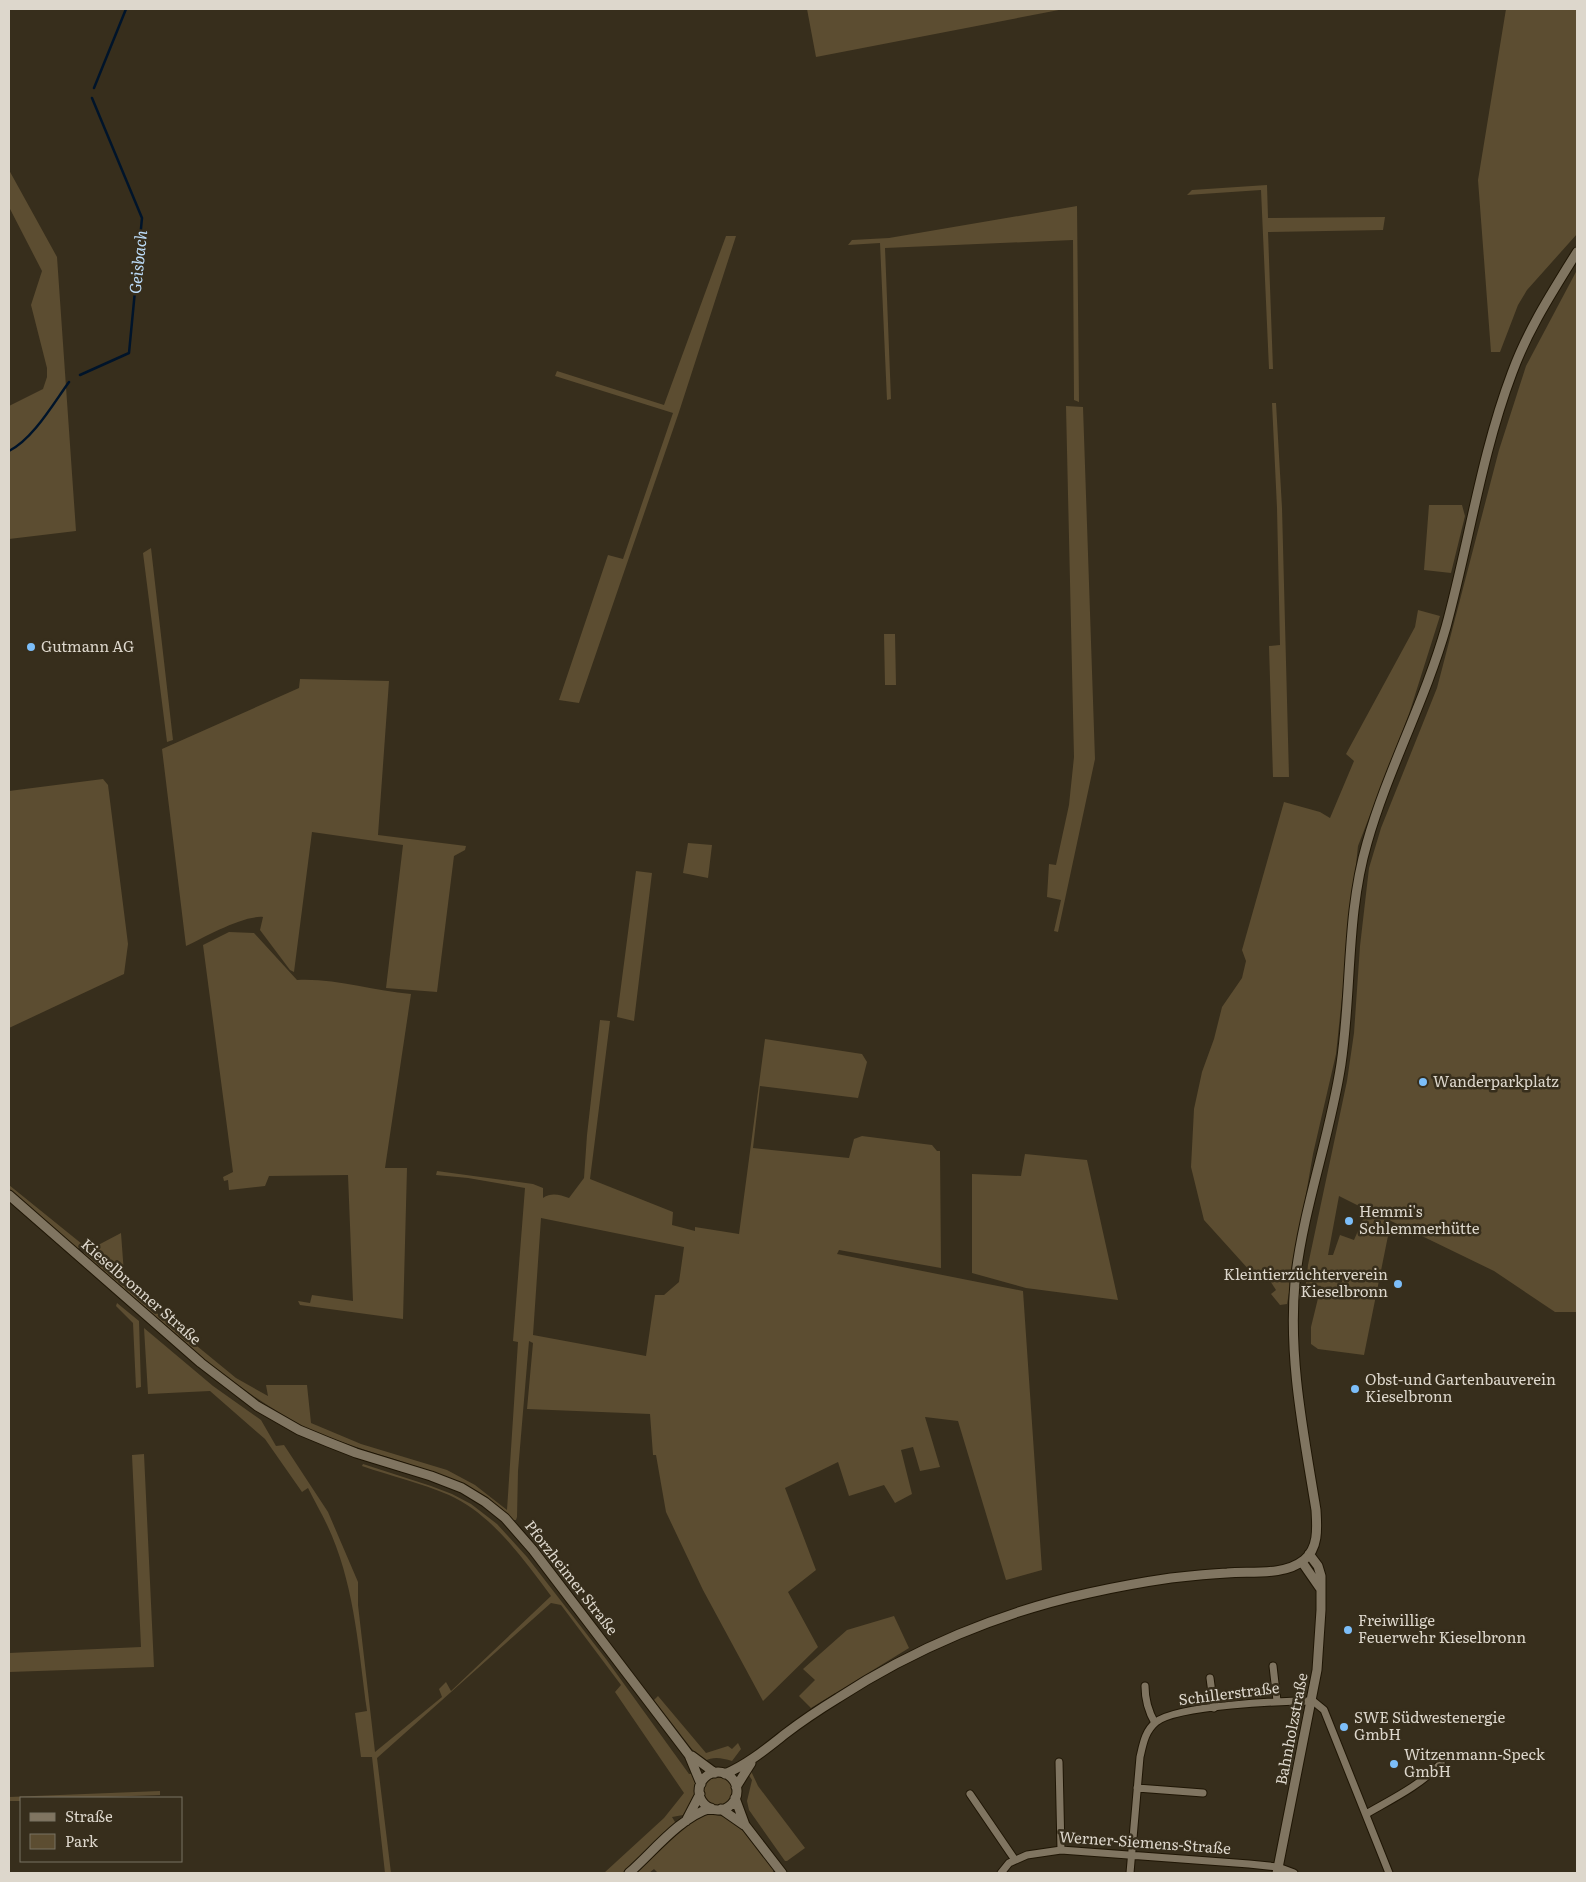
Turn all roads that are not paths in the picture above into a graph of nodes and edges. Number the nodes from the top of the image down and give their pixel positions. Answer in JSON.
{"nodes":[{"id":1,"x":1577,"y":252,"type":"edge"},
{"id":2,"x":9,"y":1195,"type":"edge"},
{"id":3,"x":257,"y":1406,"type":"joint"},
{"id":4,"x":1309,"y":1554,"type":"junction"},
{"id":5,"x":1302,"y":1562,"type":"junction"},
{"id":6,"x":1320,"y":1589,"type":"junction"},
{"id":7,"x":1273,"y":1666,"type":"dead end"},
{"id":8,"x":1210,"y":1678,"type":"dead end"},
{"id":9,"x":1145,"y":1686,"type":"dead end"},
{"id":10,"x":1277,"y":1701,"type":"junction"},
{"id":11,"x":1313,"y":1701,"type":"junction"},
{"id":12,"x":1214,"y":1708,"type":"junction"},
{"id":13,"x":1155,"y":1723,"type":"junction"},
{"id":14,"x":689,"y":1754,"type":"junction"},
{"id":15,"x":754,"y":1759,"type":"junction"},
{"id":16,"x":1059,"y":1762,"type":"dead end"},
{"id":17,"x":1442,"y":1764,"type":"dead end"},
{"id":18,"x":714,"y":1773,"type":"junction"},
{"id":19,"x":725,"y":1774,"type":"junction"},
{"id":20,"x":701,"y":1784,"type":"junction"},
{"id":21,"x":736,"y":1788,"type":"junction"},
{"id":22,"x":1137,"y":1788,"type":"junction"},
{"id":23,"x":1203,"y":1793,"type":"dead end"},
{"id":24,"x":700,"y":1794,"type":"junction"},
{"id":25,"x":970,"y":1794,"type":"dead end"},
{"id":26,"x":735,"y":1798,"type":"junction"},
{"id":27,"x":711,"y":1808,"type":"junction"},
{"id":28,"x":721,"y":1809,"type":"junction"},
{"id":29,"x":1366,"y":1814,"type":"junction"},
{"id":30,"x":685,"y":1822,"type":"junction"},
{"id":31,"x":745,"y":1825,"type":"junction"},
{"id":32,"x":1061,"y":1850,"type":"junction"},
{"id":33,"x":1132,"y":1856,"type":"junction"},
{"id":34,"x":1015,"y":1860,"type":"junction"},
{"id":35,"x":1278,"y":1870,"type":"edge"},
{"id":36,"x":629,"y":1873,"type":"edge"},
{"id":37,"x":782,"y":1873,"type":"edge"},
{"id":38,"x":1000,"y":1873,"type":"edge"},
{"id":39,"x":1130,"y":1873,"type":"edge"},
{"id":40,"x":1294,"y":1873,"type":"edge"},
{"id":41,"x":1390,"y":1873,"type":"edge"}],
"edges":[{"from":1,"to":4,"type":"street"},
{"from":2,"to":3,"type":"street","name":"Kieselbronner Straße"},
{"from":3,"to":14,"type":"street","name":"Pforzheimer Straße"},
{"from":4,"to":5,"type":"street"},
{"from":4,"to":6,"type":"street","name":"Bahnholzstraße"},
{"from":5,"to":6,"type":"street"},
{"from":5,"to":15,"type":"street"},
{"from":6,"to":11,"type":"street","name":"Bahnholzstraße"},
{"from":7,"to":10,"type":"street"},
{"from":8,"to":12,"type":"street"},
{"from":9,"to":13,"type":"street"},
{"from":10,"to":11,"type":"street","name":"Schillerstraße"},
{"from":10,"to":12,"type":"street","name":"Schillerstraße"},
{"from":11,"to":29,"type":"street"},
{"from":11,"to":35,"type":"street","name":"Bahnholzstraße"},
{"from":12,"to":13,"type":"street","name":"Schillerstraße"},
{"from":13,"to":22,"type":"street"},
{"from":14,"to":18,"type":"street","name":"Pforzheimer Straße"},
{"from":14,"to":20,"type":"street","name":"Pforzheimer Straße"},
{"from":15,"to":19,"type":"street"},
{"from":15,"to":21,"type":"street"},
{"from":16,"to":32,"type":"street"},
{"from":17,"to":29,"type":"street"},
{"from":18,"to":19,"type":"street"},
{"from":18,"to":20,"type":"street"},
{"from":19,"to":21,"type":"street"},
{"from":20,"to":24,"type":"street"},
{"from":21,"to":26,"type":"street"},
{"from":22,"to":23,"type":"street"},
{"from":22,"to":33,"type":"street"},
{"from":24,"to":27,"type":"street"},
{"from":24,"to":30,"type":"street"},
{"from":25,"to":34,"type":"street"},
{"from":26,"to":28,"type":"street"},
{"from":26,"to":31,"type":"street"},
{"from":27,"to":28,"type":"street"},
{"from":27,"to":30,"type":"street"},
{"from":28,"to":31,"type":"street"},
{"from":29,"to":41,"type":"street"},
{"from":30,"to":36,"type":"street"},
{"from":31,"to":37,"type":"street"},
{"from":32,"to":33,"type":"street","name":"Werner-Siemens-Straße"},
{"from":32,"to":34,"type":"street","name":"Werner-Siemens-Straße"},
{"from":33,"to":35,"type":"street","name":"Werner-Siemens-Straße"},
{"from":33,"to":39,"type":"street"},
{"from":34,"to":38,"type":"street","name":"Werner-Siemens-Straße"},
{"from":35,"to":40,"type":"street","name":"Werner-Siemens-Straße"}]}
